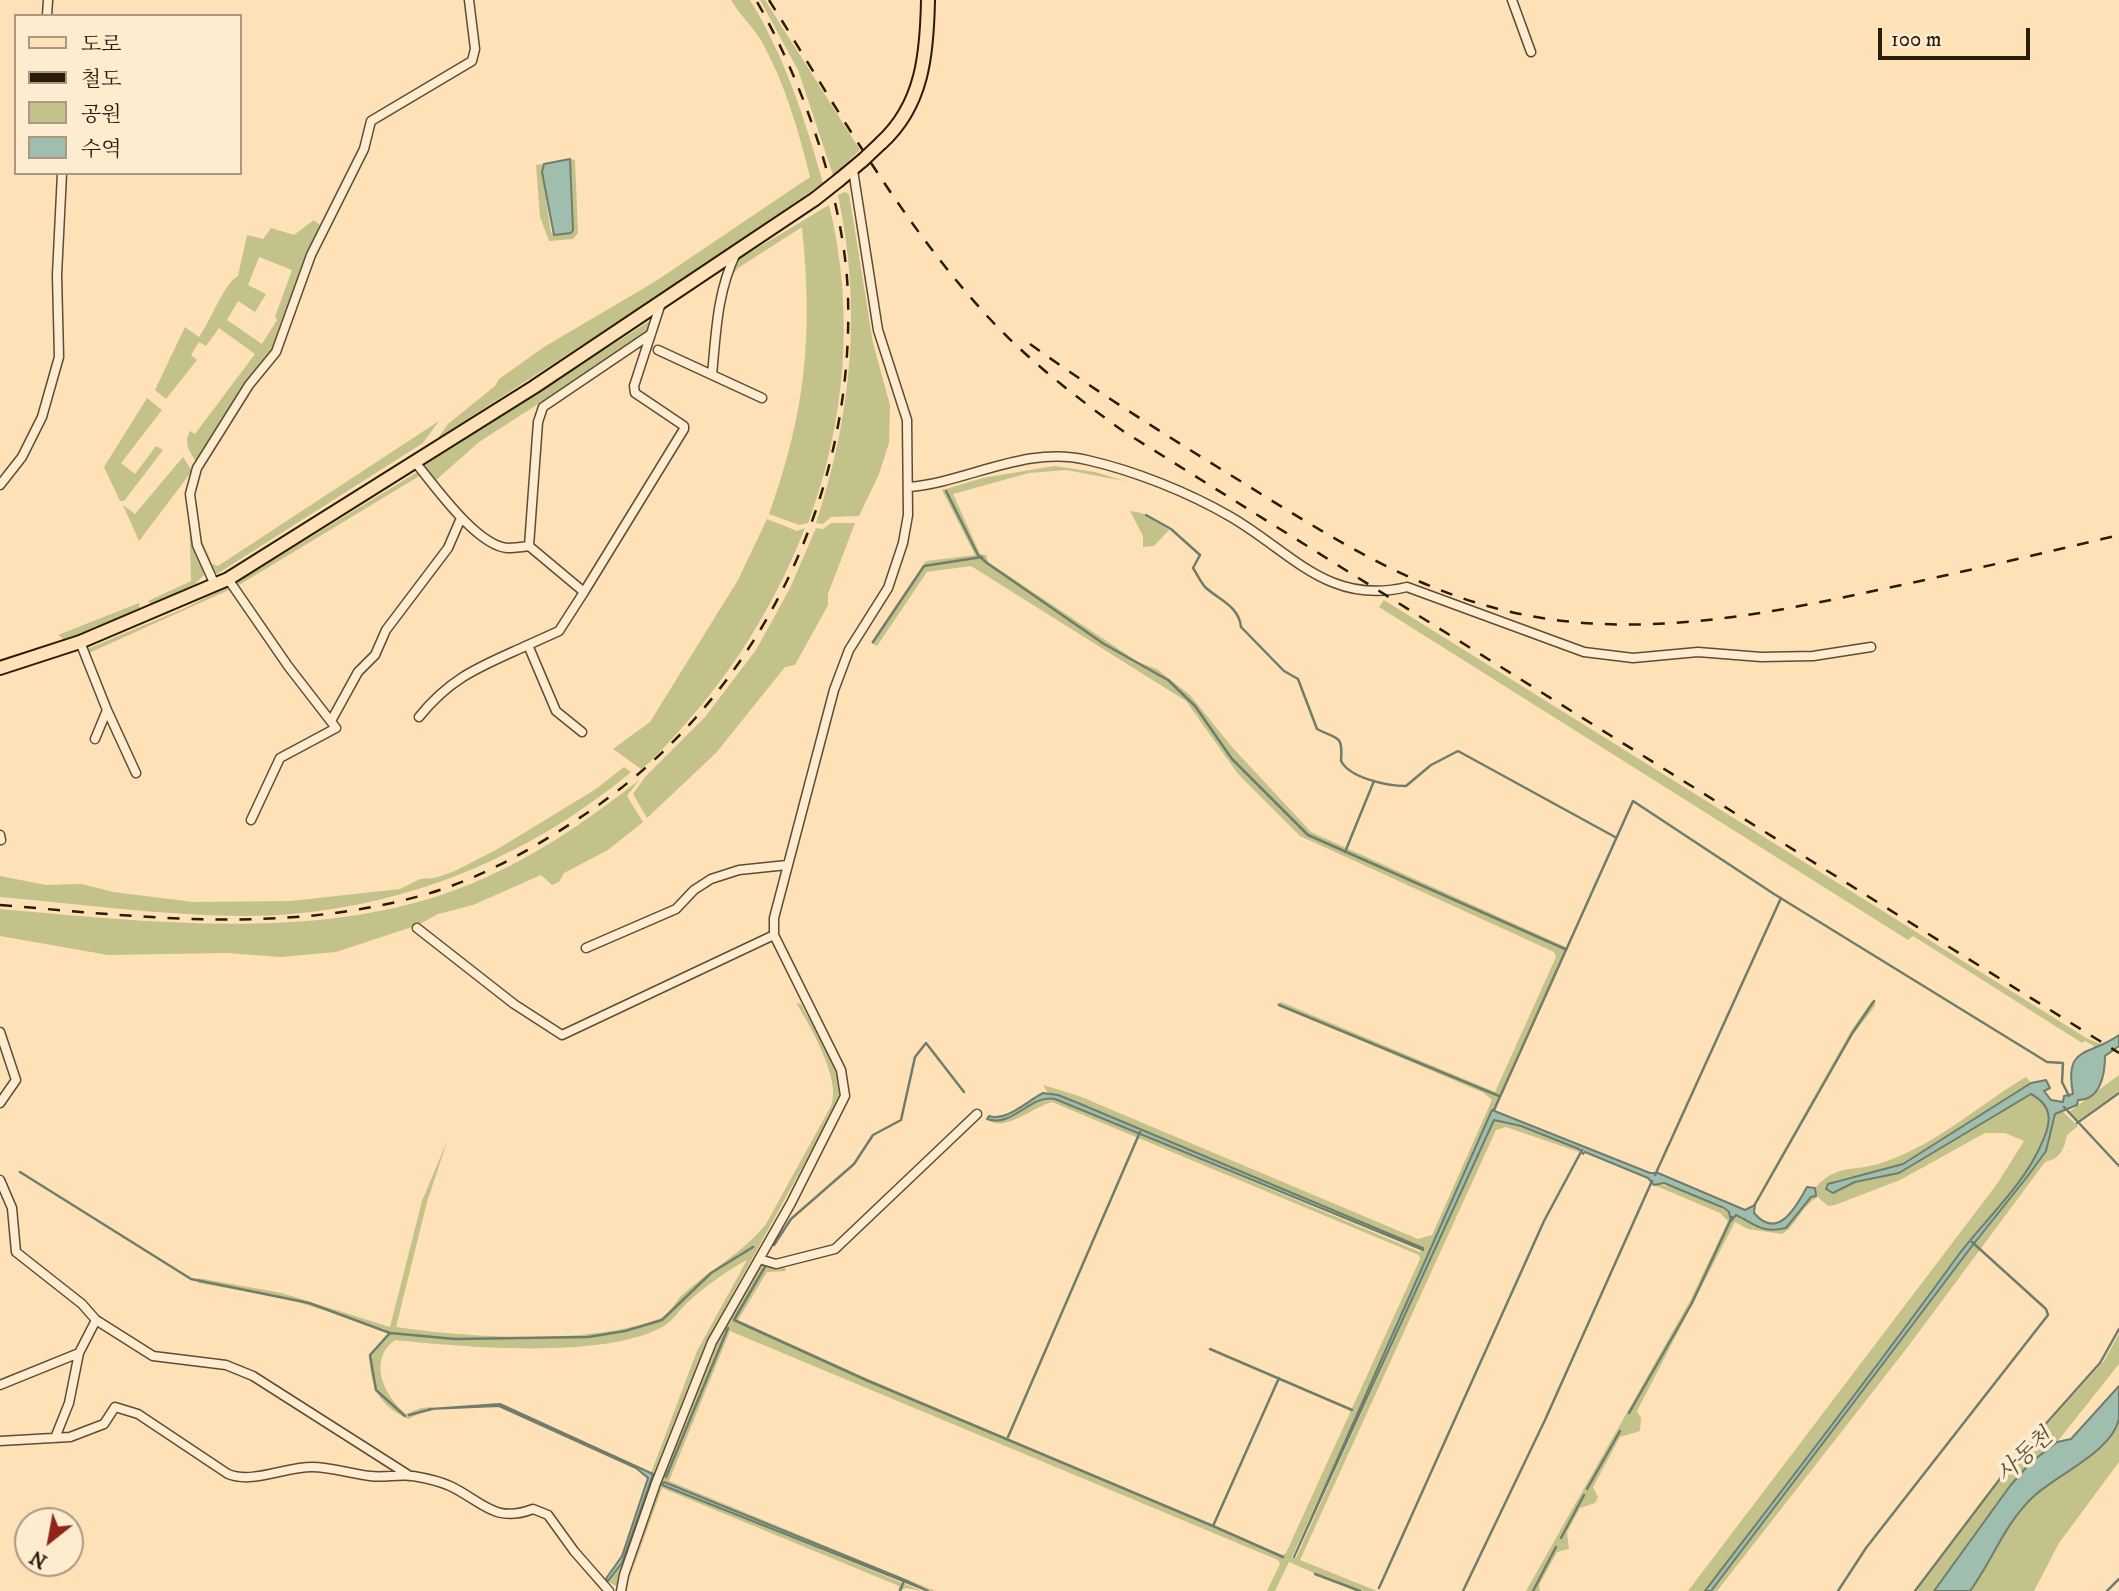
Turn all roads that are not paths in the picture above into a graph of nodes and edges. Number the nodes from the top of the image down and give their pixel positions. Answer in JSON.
{"nodes":[{"id":1,"x":469,"y":0,"type":"edge"},
{"id":2,"x":928,"y":0,"type":"edge"},
{"id":3,"x":1512,"y":0,"type":"edge"},
{"id":4,"x":1531,"y":52,"type":"dead end"},
{"id":5,"x":853,"y":170,"type":"junction"},
{"id":6,"x":62,"y":175,"type":"edge"},
{"id":7,"x":737,"y":251,"type":"junction"},
{"id":8,"x":661,"y":303,"type":"junction"},
{"id":9,"x":651,"y":334,"type":"junction"},
{"id":10,"x":658,"y":350,"type":"dead end"},
{"id":11,"x":712,"y":375,"type":"junction"},
{"id":12,"x":762,"y":398,"type":"dead end"},
{"id":13,"x":415,"y":462,"type":"junction"},
{"id":14,"x":0,"y":485,"type":"edge"},
{"id":15,"x":909,"y":487,"type":"junction"},
{"id":16,"x":461,"y":517,"type":"junction"},
{"id":17,"x":529,"y":546,"type":"junction"},
{"id":18,"x":222,"y":582,"type":"junction"},
{"id":19,"x":584,"y":592,"type":"junction"},
{"id":20,"x":80,"y":642,"type":"junction"},
{"id":21,"x":528,"y":646,"type":"junction"},
{"id":22,"x":1871,"y":647,"type":"dead end"},
{"id":23,"x":0,"y":668,"type":"edge"},
{"id":24,"x":107,"y":710,"type":"junction"},
{"id":25,"x":419,"y":717,"type":"dead end"},
{"id":26,"x":331,"y":721,"type":"junction"},
{"id":27,"x":582,"y":732,"type":"dead end"},
{"id":28,"x":95,"y":739,"type":"dead end"},
{"id":29,"x":136,"y":773,"type":"dead end"},
{"id":30,"x":251,"y":820,"type":"dead end"},
{"id":31,"x":786,"y":865,"type":"junction"},
{"id":32,"x":417,"y":928,"type":"dead end"},
{"id":33,"x":774,"y":935,"type":"junction"},
{"id":34,"x":586,"y":948,"type":"dead end"},
{"id":35,"x":0,"y":1032,"type":"edge"},
{"id":36,"x":0,"y":1102,"type":"edge"},
{"id":37,"x":977,"y":1114,"type":"dead end"},
{"id":38,"x":0,"y":1180,"type":"edge"},
{"id":39,"x":759,"y":1259,"type":"junction"},
{"id":40,"x":96,"y":1320,"type":"junction"},
{"id":41,"x":79,"y":1353,"type":"junction"},
{"id":42,"x":0,"y":1385,"type":"edge"},
{"id":43,"x":55,"y":1438,"type":"junction"},
{"id":44,"x":0,"y":1441,"type":"edge"},
{"id":45,"x":410,"y":1476,"type":"junction"},
{"id":46,"x":621,"y":1589,"type":"edge"},
{"id":47,"x":607,"y":1590,"type":"edge"}],
"edges":[{"from":1,"to":18,"type":"street"},
{"from":2,"to":5,"type":"main road","bridge":true},
{"from":3,"to":4,"type":"street"},
{"from":5,"to":7,"type":"main road","bridge":true},
{"from":5,"to":15,"type":"street"},
{"from":6,"to":14,"type":"street"},
{"from":7,"to":8,"type":"main road"},
{"from":7,"to":11,"type":"street"},
{"from":8,"to":9,"type":"street"},
{"from":8,"to":13,"type":"main road"},
{"from":9,"to":17,"type":"street"},
{"from":9,"to":19,"type":"street"},
{"from":10,"to":11,"type":"street"},
{"from":11,"to":12,"type":"street"},
{"from":13,"to":16,"type":"street"},
{"from":13,"to":18,"type":"main road"},
{"from":15,"to":22,"type":"street"},
{"from":15,"to":31,"type":"street"},
{"from":16,"to":17,"type":"street"},
{"from":16,"to":26,"type":"street"},
{"from":17,"to":19,"type":"street"},
{"from":18,"to":20,"type":"main road"},
{"from":18,"to":26,"type":"street"},
{"from":19,"to":21,"type":"street"},
{"from":20,"to":23,"type":"main road"},
{"from":20,"to":24,"type":"street"},
{"from":21,"to":25,"type":"street"},
{"from":21,"to":27,"type":"street"},
{"from":24,"to":28,"type":"street"},
{"from":24,"to":29,"type":"street"},
{"from":26,"to":30,"type":"street"},
{"from":31,"to":33,"type":"street"},
{"from":31,"to":34,"type":"street"},
{"from":32,"to":33,"type":"street"},
{"from":33,"to":39,"type":"street"},
{"from":35,"to":36,"type":"street"},
{"from":37,"to":39,"type":"street"},
{"from":38,"to":40,"type":"street"},
{"from":39,"to":46,"type":"street"},
{"from":40,"to":41,"type":"street"},
{"from":40,"to":45,"type":"street"},
{"from":41,"to":42,"type":"street"},
{"from":41,"to":43,"type":"street"},
{"from":43,"to":44,"type":"street"},
{"from":43,"to":45,"type":"street"},
{"from":45,"to":47,"type":"street"},
{"from":46,"to":47,"type":"street"}]}
